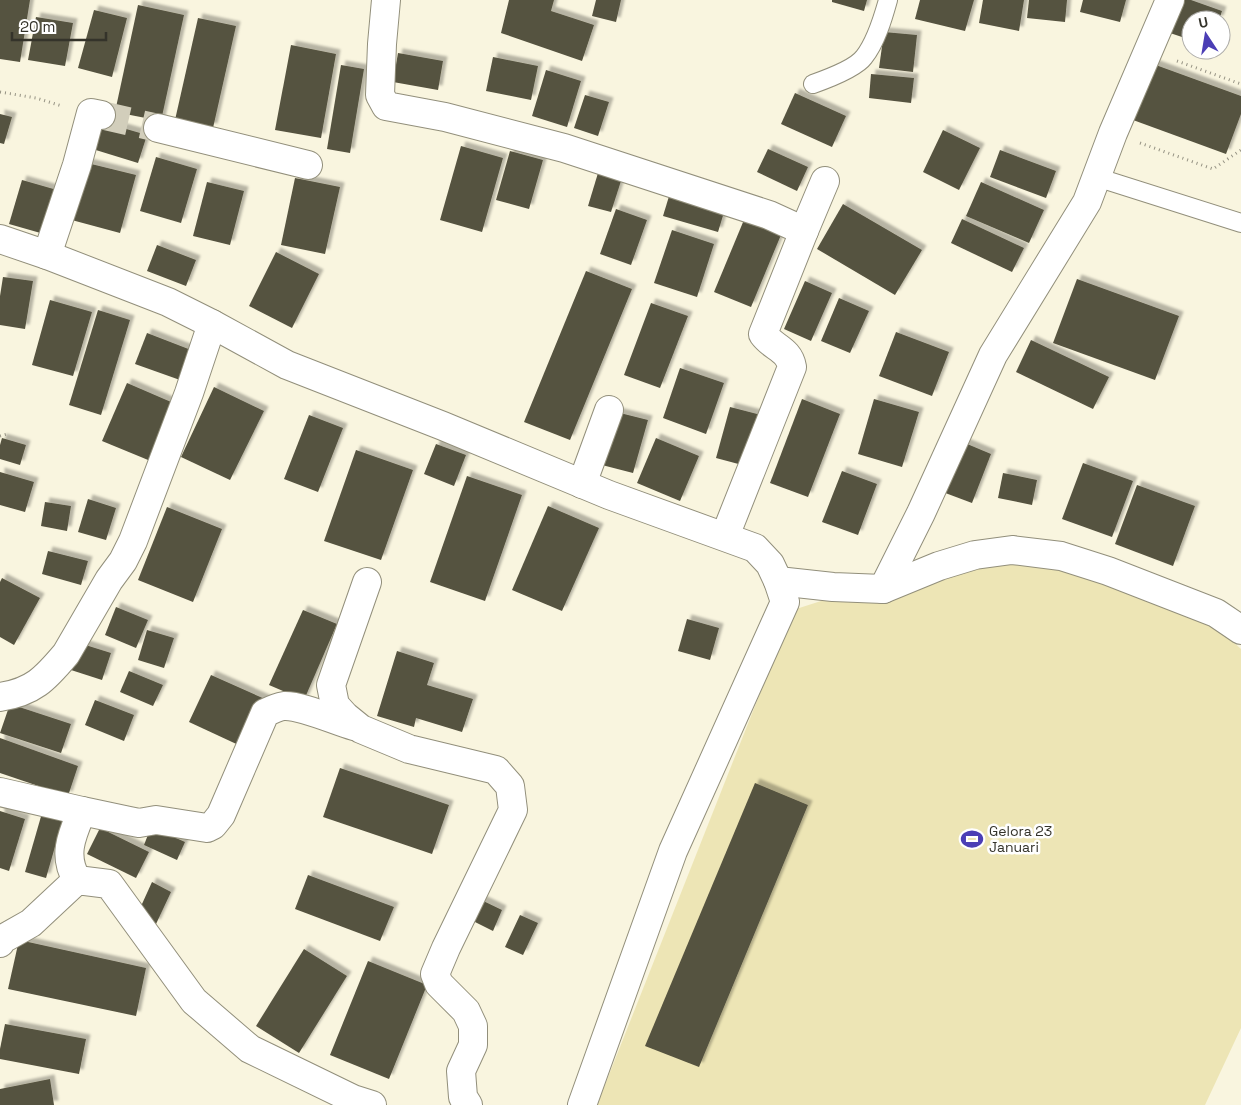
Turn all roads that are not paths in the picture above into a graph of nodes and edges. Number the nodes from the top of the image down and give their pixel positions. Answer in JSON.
{"nodes":[{"id":1,"x":386,"y":0,"type":"edge"},
{"id":2,"x":888,"y":0,"type":"edge"},
{"id":3,"x":1170,"y":0,"type":"edge"},
{"id":4,"x":813,"y":84,"type":"dead end"},
{"id":5,"x":96,"y":114,"type":"road end"},
{"id":6,"x":158,"y":128,"type":"tunnel mouth"},
{"id":7,"x":308,"y":165,"type":"dead end"},
{"id":8,"x":1096,"y":177,"type":"junction"},
{"id":9,"x":825,"y":181,"type":"dead end"},
{"id":10,"x":1241,"y":223,"type":"edge"},
{"id":11,"x":804,"y":231,"type":"junction"},
{"id":12,"x":0,"y":239,"type":"edge"},
{"id":13,"x":47,"y":255,"type":"junction"},
{"id":14,"x":212,"y":324,"type":"junction"},
{"id":15,"x":609,"y":410,"type":"dead end"},
{"id":16,"x":582,"y":484,"type":"junction"},
{"id":17,"x":725,"y":536,"type":"junction"},
{"id":18,"x":367,"y":582,"type":"dead end"},
{"id":19,"x":778,"y":582,"type":"junction"},
{"id":20,"x":883,"y":589,"type":"junction"},
{"id":21,"x":1241,"y":630,"type":"edge"},
{"id":22,"x":0,"y":697,"type":"edge"},
{"id":23,"x":361,"y":729,"type":"junction"},
{"id":24,"x":0,"y":792,"type":"edge"},
{"id":25,"x":82,"y":811,"type":"junction"},
{"id":26,"x":78,"y":880,"type":"junction"},
{"id":27,"x":0,"y":943,"type":"edge"},
{"id":28,"x":372,"y":1105,"type":"edge"},
{"id":29,"x":468,"y":1105,"type":"edge"},
{"id":30,"x":582,"y":1105,"type":"edge"}],
"edges":[{"from":1,"to":11,"type":"street"},
{"from":2,"to":4,"type":"lane"},
{"from":3,"to":8,"type":"street"},
{"from":5,"to":13,"type":"street"},
{"from":6,"to":7,"type":"street"},
{"from":8,"to":10,"type":"lane"},
{"from":8,"to":20,"type":"street"},
{"from":9,"to":11,"type":"street"},
{"from":11,"to":17,"type":"street"},
{"from":12,"to":13,"type":"street"},
{"from":13,"to":14,"type":"street"},
{"from":14,"to":16,"type":"street"},
{"from":14,"to":22,"type":"street"},
{"from":15,"to":16,"type":"street"},
{"from":16,"to":17,"type":"street"},
{"from":17,"to":19,"type":"street"},
{"from":18,"to":23,"type":"street"},
{"from":19,"to":20,"type":"street"},
{"from":19,"to":30,"type":"street"},
{"from":20,"to":21,"type":"street"},
{"from":23,"to":25,"type":"street"},
{"from":23,"to":29,"type":"street"},
{"from":24,"to":25,"type":"street"},
{"from":25,"to":26,"type":"street"},
{"from":26,"to":27,"type":"street"},
{"from":26,"to":28,"type":"street"}]}
